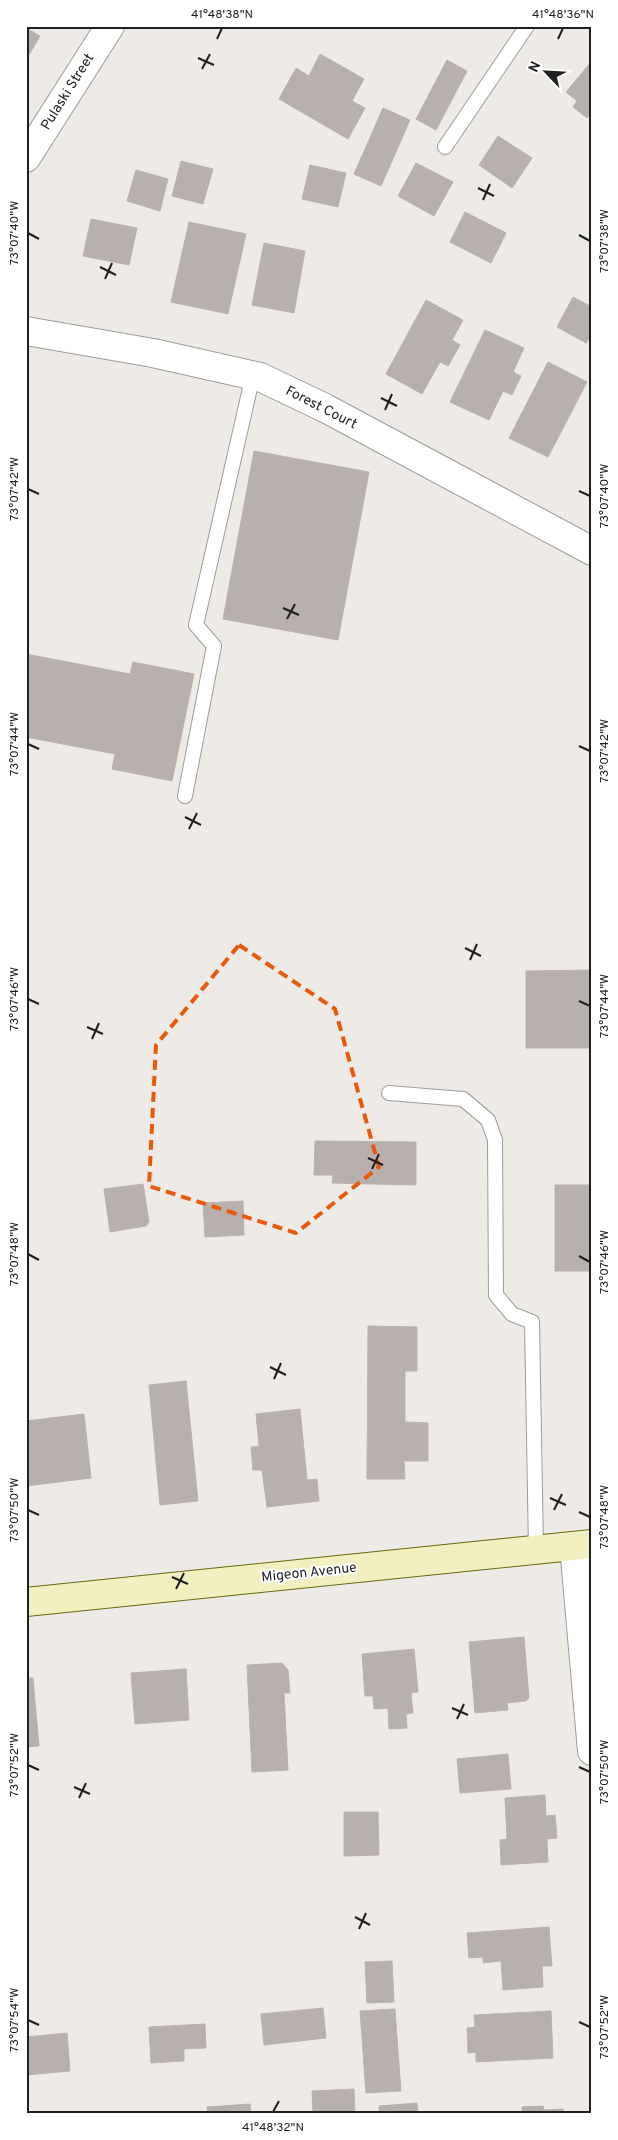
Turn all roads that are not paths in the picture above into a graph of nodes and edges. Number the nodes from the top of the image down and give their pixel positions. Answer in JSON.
{"nodes":[{"id":1,"x":110,"y":26,"type":"edge"},
{"id":2,"x":527,"y":26,"type":"edge"},
{"id":3,"x":445,"y":147,"type":"dead end"},
{"id":4,"x":26,"y":158,"type":"edge"},
{"id":5,"x":26,"y":331,"type":"edge"},
{"id":6,"x":253,"y":375,"type":"junction"},
{"id":7,"x":592,"y":551,"type":"edge"},
{"id":8,"x":185,"y":796,"type":"dead end"},
{"id":9,"x":389,"y":1093,"type":"dead end"},
{"id":10,"x":583,"y":1545,"type":"edge"},
{"id":11,"x":536,"y":1550,"type":"junction"},
{"id":12,"x":26,"y":1602,"type":"edge"},
{"id":13,"x":592,"y":1750,"type":"edge"}],
"edges":[{"from":1,"to":4,"type":"street","name":"Pulaski Street"},
{"from":2,"to":3,"type":"lane"},
{"from":5,"to":6,"type":"street","name":"Forest Court"},
{"from":6,"to":7,"type":"street","name":"Forest Court"},
{"from":6,"to":8,"type":"lane"},
{"from":9,"to":11,"type":"lane"},
{"from":10,"to":11,"type":"main road","name":"Migeon Avenue"},
{"from":10,"to":13,"type":"street"},
{"from":11,"to":12,"type":"main road","name":"Migeon Avenue"}]}
